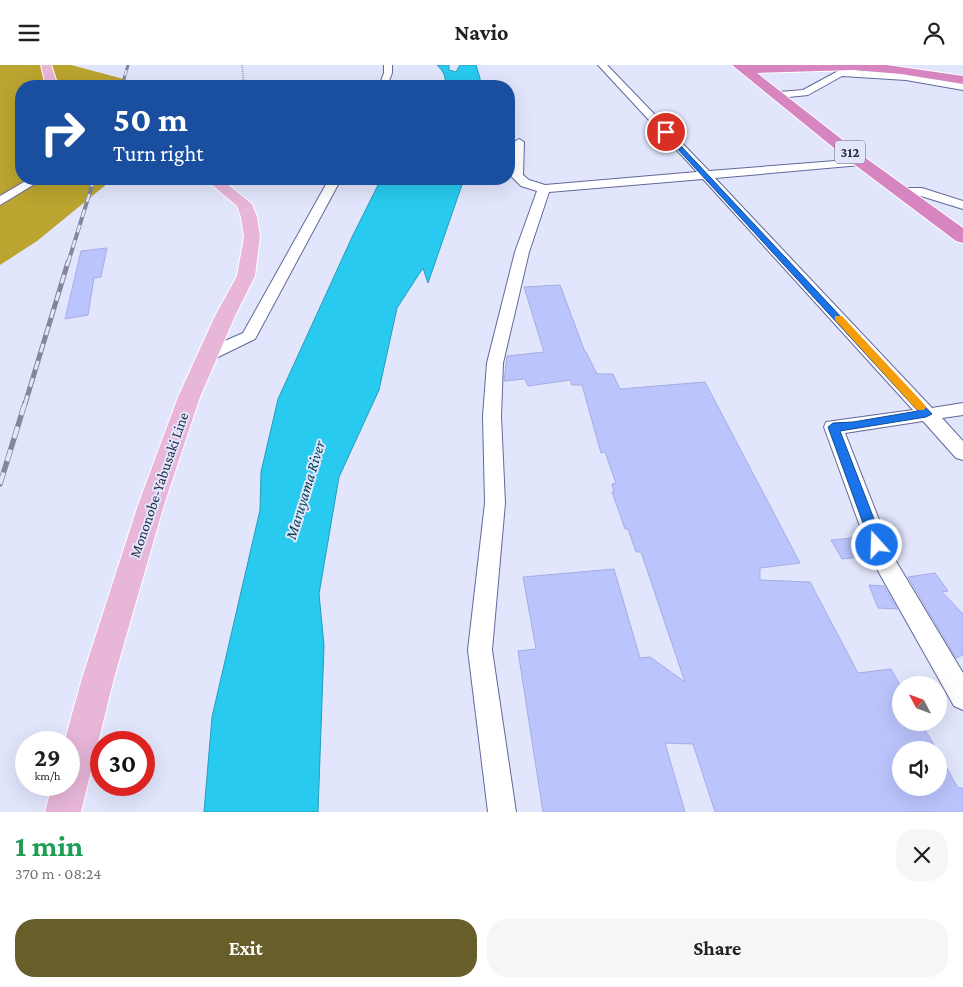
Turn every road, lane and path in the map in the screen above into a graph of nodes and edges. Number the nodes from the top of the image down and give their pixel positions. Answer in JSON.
{"nodes":[{"id":1,"x":46,"y":65,"type":"edge"},
{"id":2,"x":242,"y":65,"type":"edge"},
{"id":3,"x":388,"y":65,"type":"edge"},
{"id":4,"x":602,"y":65,"type":"edge"},
{"id":5,"x":786,"y":65,"type":"edge"},
{"id":6,"x":878,"y":65,"type":"edge"},
{"id":7,"x":921,"y":65,"type":"edge"},
{"id":8,"x":742,"y":67,"type":"edge"},
{"id":9,"x":963,"y":73,"type":"edge"},
{"id":10,"x":963,"y":78,"type":"edge"},
{"id":11,"x":50,"y":80,"type":"edge"},
{"id":12,"x":243,"y":80,"type":"edge"},
{"id":13,"x":385,"y":80,"type":"edge"},
{"id":14,"x":963,"y":87,"type":"edge"},
{"id":15,"x":780,"y":95,"type":"junction"},
{"id":16,"x":519,"y":142,"type":"dead end"},
{"id":17,"x":861,"y":162,"type":"junction"},
{"id":18,"x":705,"y":175,"type":"junction"},
{"id":19,"x":27,"y":185,"type":"edge"},
{"id":20,"x":220,"y":185,"type":"edge"},
{"id":21,"x":332,"y":185,"type":"edge"},
{"id":22,"x":544,"y":189,"type":"junction"},
{"id":23,"x":903,"y":192,"type":"junction"},
{"id":24,"x":4,"y":199,"type":"edge"},
{"id":25,"x":963,"y":205,"type":"edge"},
{"id":26,"x":0,"y":211,"type":"edge"},
{"id":27,"x":963,"y":237,"type":"edge"},
{"id":28,"x":208,"y":355,"type":"junction"},
{"id":29,"x":963,"y":409,"type":"edge"},
{"id":30,"x":926,"y":414,"type":"junction"},
{"id":31,"x":963,"y":453,"type":"edge"},
{"id":32,"x":963,"y":697,"type":"edge"},
{"id":33,"x":63,"y":812,"type":"edge"},
{"id":34,"x":502,"y":812,"type":"edge"}],
"edges":[{"from":1,"to":11,"type":"main road"},
{"from":2,"to":12,"type":"path"},
{"from":3,"to":13,"type":"street"},
{"from":4,"to":18,"type":"street"},
{"from":5,"to":8,"type":"highway"},
{"from":6,"to":10,"type":"highway"},
{"from":7,"to":9,"type":"highway"},
{"from":8,"to":10,"type":"highway"},
{"from":8,"to":15,"type":"highway","number":"312"},
{"from":14,"to":15,"type":"street"},
{"from":15,"to":17,"type":"highway","number":"312"},
{"from":16,"to":22,"type":"street"},
{"from":17,"to":18,"type":"street"},
{"from":17,"to":23,"type":"highway","number":"312"},
{"from":18,"to":22,"type":"street"},
{"from":18,"to":30,"type":"street"},
{"from":19,"to":24,"type":"street"},
{"from":20,"to":28,"type":"main road","name":"Mononobe-Yabusaki Line"},
{"from":21,"to":28,"type":"street"},
{"from":22,"to":34,"type":"street"},
{"from":23,"to":25,"type":"street"},
{"from":23,"to":27,"type":"highway","number":"312"},
{"from":24,"to":26,"type":"street"},
{"from":28,"to":33,"type":"main road","name":"Mononobe-Yabusaki Line"},
{"from":29,"to":30,"type":"street"},
{"from":30,"to":31,"type":"street"},
{"from":30,"to":32,"type":"street"}]}
